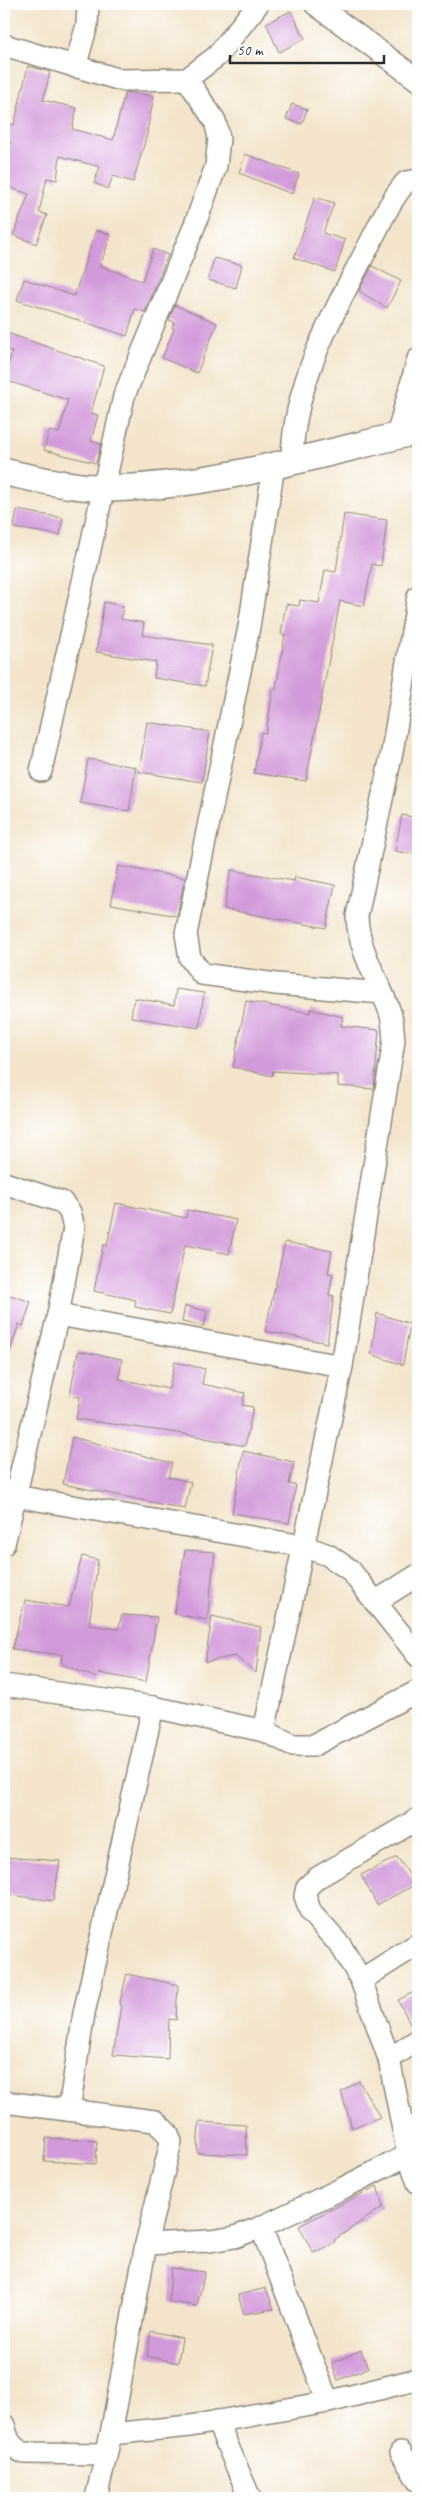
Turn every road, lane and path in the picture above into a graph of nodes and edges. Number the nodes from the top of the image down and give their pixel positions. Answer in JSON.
{"nodes":[{"id":1,"x":88,"y":4,"type":"edge"},
{"id":2,"x":258,"y":4,"type":"edge"},
{"id":3,"x":315,"y":4,"type":"edge"},
{"id":4,"x":4,"y":45,"type":"edge"},
{"id":5,"x":75,"y":66,"type":"junction"},
{"id":6,"x":187,"y":79,"type":"junction"},
{"id":7,"x":418,"y":80,"type":"edge"},
{"id":8,"x":418,"y":180,"type":"edge"},
{"id":9,"x":418,"y":359,"type":"edge"},
{"id":10,"x":408,"y":433,"type":"edge"},
{"id":11,"x":283,"y":463,"type":"junction"},
{"id":12,"x":4,"y":472,"type":"edge"},
{"id":13,"x":104,"y":487,"type":"junction"},
{"id":14,"x":418,"y":596,"type":"edge"},
{"id":15,"x":41,"y":771,"type":"dead end"},
{"id":16,"x":382,"y":993,"type":"junction"},
{"id":17,"x":4,"y":1183,"type":"edge"},
{"id":18,"x":58,"y":1315,"type":"junction"},
{"id":19,"x":342,"y":1366,"type":"junction"},
{"id":20,"x":15,"y":1496,"type":"junction"},
{"id":21,"x":4,"y":1544,"type":"edge"},
{"id":22,"x":303,"y":1546,"type":"junction"},
{"id":23,"x":418,"y":1574,"type":"edge"},
{"id":24,"x":375,"y":1602,"type":"junction"},
{"id":25,"x":418,"y":1656,"type":"edge"},
{"id":26,"x":4,"y":1685,"type":"edge"},
{"id":27,"x":418,"y":1691,"type":"edge"},
{"id":28,"x":153,"y":1707,"type":"junction"},
{"id":29,"x":264,"y":1731,"type":"junction"},
{"id":30,"x":418,"y":1819,"type":"edge"},
{"id":31,"x":418,"y":1944,"type":"edge"},
{"id":32,"x":361,"y":1980,"type":"junction"},
{"id":33,"x":418,"y":2040,"type":"edge"},
{"id":34,"x":389,"y":2059,"type":"junction"},
{"id":35,"x":4,"y":2102,"type":"edge"},
{"id":36,"x":69,"y":2110,"type":"junction"},
{"id":37,"x":408,"y":2155,"type":"junction"},
{"id":38,"x":417,"y":2178,"type":"edge"},
{"id":39,"x":261,"y":2227,"type":"junction"},
{"id":40,"x":146,"y":2244,"type":"junction"},
{"id":41,"x":418,"y":2380,"type":"edge"},
{"id":42,"x":328,"y":2402,"type":"junction"},
{"id":43,"x":217,"y":2421,"type":"junction"},
{"id":44,"x":4,"y":2425,"type":"edge"},
{"id":45,"x":111,"y":2434,"type":"junction"},
{"id":46,"x":401,"y":2452,"type":"dead end"},
{"id":47,"x":105,"y":2454,"type":"junction"},
{"id":48,"x":418,"y":2481,"type":"edge"},
{"id":49,"x":96,"y":2498,"type":"edge"},
{"id":50,"x":250,"y":2498,"type":"edge"}],
"edges":[{"from":1,"to":5,"type":"street"},
{"from":2,"to":6,"type":"street"},
{"from":3,"to":7,"type":"street"},
{"from":4,"to":5,"type":"street"},
{"from":5,"to":6,"type":"street"},
{"from":6,"to":13,"type":"street"},
{"from":8,"to":11,"type":"street"},
{"from":9,"to":10,"type":"street"},
{"from":10,"to":11,"type":"street"},
{"from":11,"to":13,"type":"street"},
{"from":11,"to":16,"type":"street"},
{"from":12,"to":13,"type":"street"},
{"from":13,"to":15,"type":"street"},
{"from":14,"to":16,"type":"street"},
{"from":16,"to":19,"type":"street"},
{"from":17,"to":18,"type":"street"},
{"from":18,"to":19,"type":"street"},
{"from":18,"to":20,"type":"street"},
{"from":19,"to":22,"type":"street"},
{"from":20,"to":21,"type":"street"},
{"from":20,"to":22,"type":"street"},
{"from":22,"to":24,"type":"street"},
{"from":22,"to":29,"type":"street"},
{"from":23,"to":24,"type":"street"},
{"from":24,"to":25,"type":"street"},
{"from":26,"to":28,"type":"street"},
{"from":27,"to":29,"type":"street"},
{"from":28,"to":29,"type":"street"},
{"from":28,"to":36,"type":"street"},
{"from":30,"to":32,"type":"street"},
{"from":31,"to":32,"type":"street"},
{"from":32,"to":34,"type":"street"},
{"from":33,"to":34,"type":"street"},
{"from":34,"to":37,"type":"street"},
{"from":35,"to":36,"type":"street"},
{"from":36,"to":40,"type":"street"},
{"from":37,"to":38,"type":"street"},
{"from":37,"to":39,"type":"street"},
{"from":39,"to":40,"type":"street"},
{"from":39,"to":42,"type":"street"},
{"from":40,"to":45,"type":"street"},
{"from":41,"to":42,"type":"street"},
{"from":42,"to":43,"type":"street"},
{"from":43,"to":45,"type":"street"},
{"from":43,"to":50,"type":"street"},
{"from":44,"to":47,"type":"street"},
{"from":45,"to":47,"type":"street"},
{"from":46,"to":48,"type":"street"},
{"from":47,"to":49,"type":"street"}]}
